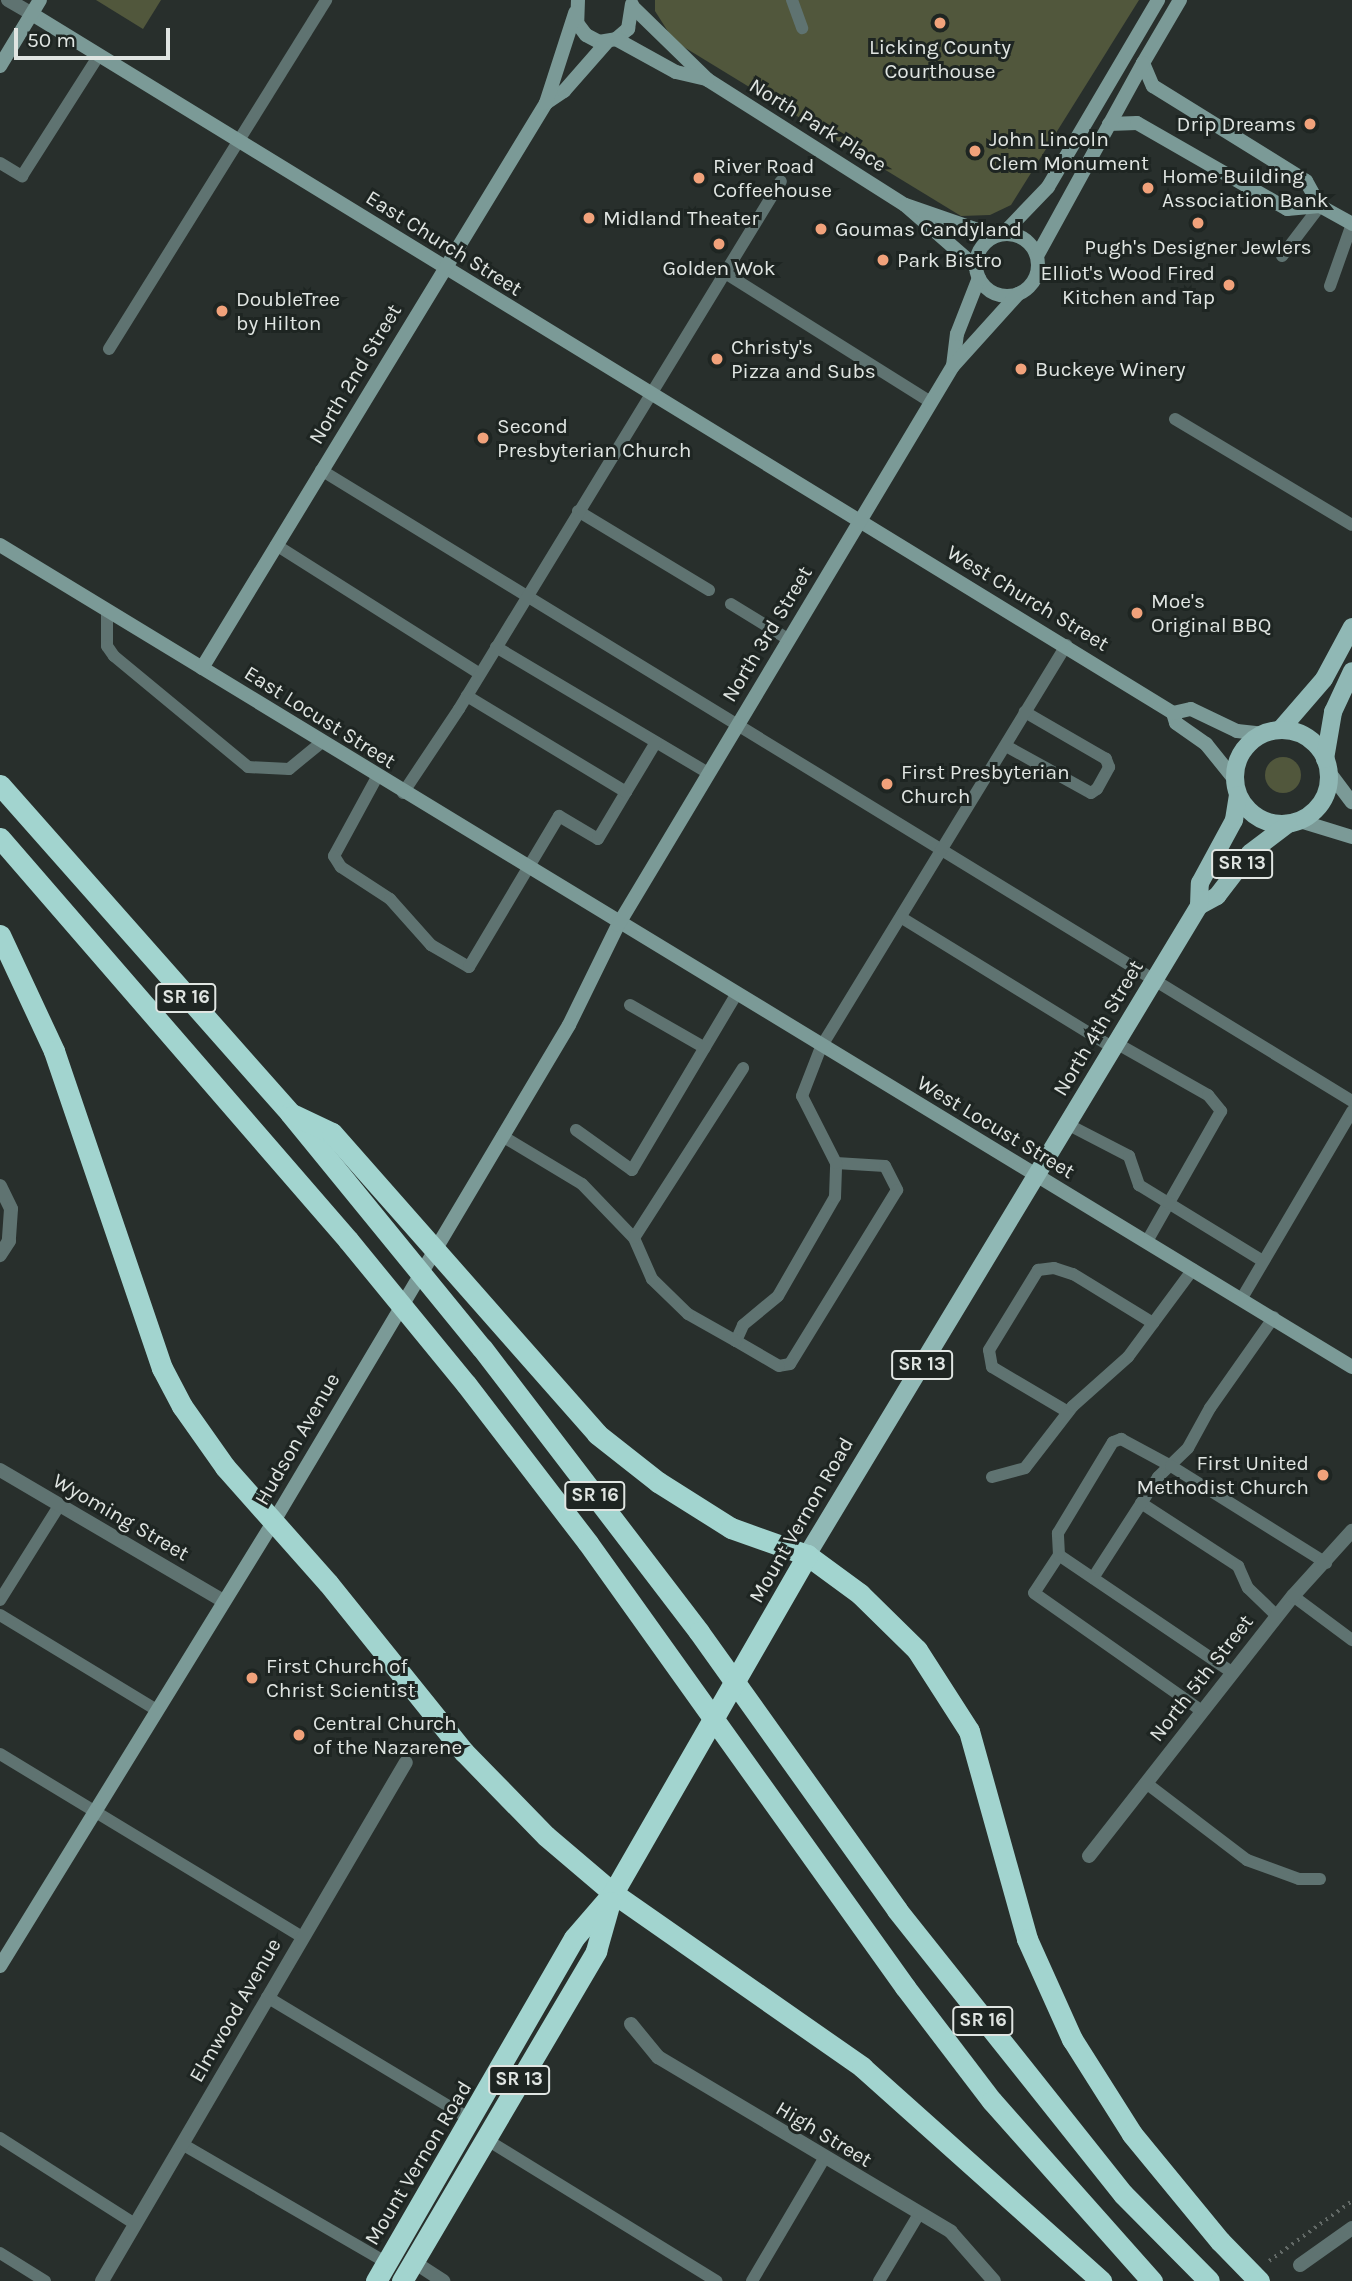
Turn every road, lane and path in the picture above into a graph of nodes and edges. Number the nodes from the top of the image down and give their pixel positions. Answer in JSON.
{"nodes":[{"id":1,"x":8,"y":0,"type":"edge"},
{"id":2,"x":40,"y":0,"type":"edge"},
{"id":3,"x":327,"y":0,"type":"edge"},
{"id":4,"x":792,"y":0,"type":"edge"},
{"id":5,"x":1158,"y":0,"type":"edge"},
{"id":6,"x":1180,"y":0,"type":"edge"},
{"id":7,"x":632,"y":2,"type":"edge"},
{"id":8,"x":577,"y":7,"type":"edge"},
{"id":9,"x":32,"y":14,"type":"junction"},
{"id":10,"x":802,"y":28,"type":"dead end"},
{"id":11,"x":612,"y":41,"type":"junction"},
{"id":12,"x":99,"y":55,"type":"junction"},
{"id":13,"x":0,"y":66,"type":"edge"},
{"id":14,"x":1145,"y":70,"type":"junction"},
{"id":15,"x":708,"y":80,"type":"junction"},
{"id":16,"x":546,"y":103,"type":"junction"},
{"id":17,"x":1108,"y":124,"type":"junction"},
{"id":18,"x":237,"y":140,"type":"junction"},
{"id":19,"x":0,"y":163,"type":"edge"},
{"id":20,"x":781,"y":181,"type":"dead end"},
{"id":21,"x":905,"y":205,"type":"junction"},
{"id":22,"x":1320,"y":206,"type":"junction"},
{"id":23,"x":1352,"y":224,"type":"edge"},
{"id":24,"x":999,"y":235,"type":"junction"},
{"id":25,"x":1037,"y":256,"type":"junction"},
{"id":26,"x":1282,"y":256,"type":"dead end"},
{"id":27,"x":444,"y":267,"type":"junction"},
{"id":28,"x":977,"y":272,"type":"junction"},
{"id":29,"x":725,"y":273,"type":"junction"},
{"id":30,"x":1330,"y":285,"type":"dead end"},
{"id":31,"x":1018,"y":294,"type":"junction"},
{"id":32,"x":109,"y":349,"type":"dead end"},
{"id":33,"x":953,"y":366,"type":"junction"},
{"id":34,"x":651,"y":394,"type":"junction"},
{"id":35,"x":931,"y":402,"type":"junction"},
{"id":36,"x":1175,"y":419,"type":"dead end"},
{"id":37,"x":321,"y":470,"type":"junction"},
{"id":38,"x":579,"y":511,"type":"junction"},
{"id":39,"x":859,"y":521,"type":"junction"},
{"id":40,"x":1352,"y":525,"type":"edge"},
{"id":41,"x":0,"y":545,"type":"edge"},
{"id":42,"x":276,"y":545,"type":"junction"},
{"id":43,"x":709,"y":590,"type":"dead end"},
{"id":44,"x":526,"y":596,"type":"junction"},
{"id":45,"x":731,"y":604,"type":"dead end"},
{"id":46,"x":107,"y":610,"type":"junction"},
{"id":47,"x":1352,"y":627,"type":"edge"},
{"id":48,"x":788,"y":639,"type":"junction"},
{"id":49,"x":1066,"y":645,"type":"junction"},
{"id":50,"x":496,"y":647,"type":"junction"},
{"id":51,"x":202,"y":668,"type":"junction"},
{"id":52,"x":1352,"y":671,"type":"edge"},
{"id":53,"x":480,"y":674,"type":"junction"},
{"id":54,"x":467,"y":696,"type":"junction"},
{"id":55,"x":1025,"y":712,"type":"junction"},
{"id":56,"x":1173,"y":713,"type":"junction"},
{"id":57,"x":737,"y":725,"type":"junction"},
{"id":58,"x":1272,"y":732,"type":"junction"},
{"id":59,"x":322,"y":742,"type":"junction"},
{"id":60,"x":656,"y":742,"type":"junction"},
{"id":61,"x":1006,"y":746,"type":"junction"},
{"id":62,"x":1327,"y":765,"type":"junction"},
{"id":63,"x":708,"y":773,"type":"junction"},
{"id":64,"x":377,"y":777,"type":"junction"},
{"id":65,"x":0,"y":785,"type":"edge"},
{"id":66,"x":1236,"y":787,"type":"junction"},
{"id":67,"x":626,"y":792,"type":"junction"},
{"id":68,"x":402,"y":793,"type":"junction"},
{"id":69,"x":1352,"y":802,"type":"edge"},
{"id":70,"x":1294,"y":822,"type":"junction"},
{"id":71,"x":1352,"y":837,"type":"edge"},
{"id":72,"x":0,"y":838,"type":"edge"},
{"id":73,"x":942,"y":853,"type":"junction"},
{"id":74,"x":528,"y":869,"type":"junction"},
{"id":75,"x":1199,"y":906,"type":"junction"},
{"id":76,"x":902,"y":918,"type":"junction"},
{"id":77,"x":618,"y":925,"type":"junction"},
{"id":78,"x":0,"y":935,"type":"edge"},
{"id":79,"x":1153,"y":981,"type":"junction"},
{"id":80,"x":736,"y":995,"type":"junction"},
{"id":81,"x":630,"y":1005,"type":"dead end"},
{"id":82,"x":821,"y":1046,"type":"junction"},
{"id":83,"x":1114,"y":1046,"type":"junction"},
{"id":84,"x":705,"y":1048,"type":"junction"},
{"id":85,"x":743,"y":1068,"type":"dead end"},
{"id":86,"x":1352,"y":1101,"type":"edge"},
{"id":87,"x":1352,"y":1111,"type":"edge"},
{"id":88,"x":290,"y":1113,"type":"junction"},
{"id":89,"x":1067,"y":1124,"type":"junction"},
{"id":90,"x":576,"y":1130,"type":"dead end"},
{"id":91,"x":502,"y":1136,"type":"junction"},
{"id":92,"x":836,"y":1163,"type":"junction"},
{"id":93,"x":1036,"y":1175,"type":"junction"},
{"id":94,"x":0,"y":1186,"type":"edge"},
{"id":95,"x":1168,"y":1203,"type":"junction"},
{"id":96,"x":634,"y":1238,"type":"junction"},
{"id":97,"x":1147,"y":1241,"type":"junction"},
{"id":98,"x":0,"y":1255,"type":"edge"},
{"id":99,"x":1263,"y":1261,"type":"junction"},
{"id":100,"x":1193,"y":1269,"type":"junction"},
{"id":101,"x":1242,"y":1298,"type":"junction"},
{"id":102,"x":1274,"y":1317,"type":"junction"},
{"id":103,"x":1153,"y":1323,"type":"junction"},
{"id":104,"x":736,"y":1341,"type":"junction"},
{"id":105,"x":1352,"y":1367,"type":"edge"},
{"id":106,"x":1068,"y":1412,"type":"junction"},
{"id":107,"x":1171,"y":1466,"type":"junction"},
{"id":108,"x":0,"y":1470,"type":"edge"},
{"id":109,"x":992,"y":1477,"type":"dead end"},
{"id":110,"x":1141,"y":1503,"type":"junction"},
{"id":111,"x":59,"y":1506,"type":"junction"},
{"id":112,"x":274,"y":1521,"type":"junction"},
{"id":113,"x":1352,"y":1531,"type":"edge"},
{"id":114,"x":807,"y":1555,"type":"junction"},
{"id":115,"x":1059,"y":1555,"type":"junction"},
{"id":116,"x":1326,"y":1563,"type":"junction"},
{"id":117,"x":1093,"y":1578,"type":"junction"},
{"id":118,"x":1293,"y":1596,"type":"junction"},
{"id":119,"x":0,"y":1600,"type":"edge"},
{"id":120,"x":222,"y":1600,"type":"junction"},
{"id":121,"x":0,"y":1615,"type":"edge"},
{"id":122,"x":1277,"y":1616,"type":"junction"},
{"id":123,"x":1352,"y":1640,"type":"edge"},
{"id":124,"x":1233,"y":1673,"type":"junction"},
{"id":125,"x":155,"y":1709,"type":"junction"},
{"id":126,"x":1202,"y":1711,"type":"junction"},
{"id":127,"x":0,"y":1754,"type":"edge"},
{"id":128,"x":406,"y":1762,"type":"dead end"},
{"id":129,"x":1146,"y":1783,"type":"junction"},
{"id":130,"x":91,"y":1813,"type":"junction"},
{"id":131,"x":1088,"y":1856,"type":"dead end"},
{"id":132,"x":1320,"y":1879,"type":"dead end"},
{"id":133,"x":613,"y":1893,"type":"junction"},
{"id":134,"x":302,"y":1937,"type":"junction"},
{"id":135,"x":0,"y":1966,"type":"edge"},
{"id":136,"x":267,"y":1997,"type":"junction"},
{"id":137,"x":631,"y":2024,"type":"dead end"},
{"id":138,"x":478,"y":2129,"type":"junction"},
{"id":139,"x":0,"y":2138,"type":"edge"},
{"id":140,"x":182,"y":2144,"type":"junction"},
{"id":141,"x":824,"y":2159,"type":"junction"},
{"id":142,"x":1352,"y":2201,"type":"edge"},
{"id":143,"x":919,"y":2214,"type":"junction"},
{"id":144,"x":135,"y":2224,"type":"junction"},
{"id":145,"x":1352,"y":2228,"type":"edge"},
{"id":146,"x":0,"y":2253,"type":"edge"},
{"id":147,"x":414,"y":2262,"type":"junction"},
{"id":148,"x":1300,"y":2265,"type":"dead end"},
{"id":149,"x":381,"y":2272,"type":"edge"},
{"id":150,"x":1263,"y":2272,"type":"edge"},
{"id":151,"x":44,"y":2281,"type":"edge"},
{"id":152,"x":102,"y":2281,"type":"edge"},
{"id":153,"x":402,"y":2281,"type":"edge"},
{"id":154,"x":443,"y":2281,"type":"edge"},
{"id":155,"x":716,"y":2281,"type":"edge"},
{"id":156,"x":752,"y":2281,"type":"edge"},
{"id":157,"x":879,"y":2281,"type":"edge"},
{"id":158,"x":995,"y":2281,"type":"edge"},
{"id":159,"x":1101,"y":2281,"type":"edge"},
{"id":160,"x":1152,"y":2281,"type":"edge"},
{"id":161,"x":1209,"y":2281,"type":"edge"}],
"edges":[{"from":1,"to":9,"type":"street","name":"East Church Street"},
{"from":2,"to":9,"type":"street"},
{"from":3,"to":18,"type":"lane"},
{"from":4,"to":10,"type":"lane"},
{"from":5,"to":24,"type":"street"},
{"from":6,"to":14,"type":"street"},
{"from":7,"to":11,"type":"street","name":"North 2nd Street"},
{"from":7,"to":15,"type":"street","name":"North Park Place"},
{"from":8,"to":11,"type":"street","name":"North Park Place"},
{"from":8,"to":16,"type":"street","name":"North 2nd Street"},
{"from":9,"to":12,"type":"street","name":"East Church Street"},
{"from":9,"to":13,"type":"street"},
{"from":11,"to":15,"type":"street","name":"North Park Place"},
{"from":11,"to":16,"type":"street","name":"North 2nd Street"},
{"from":12,"to":18,"type":"street","name":"East Church Street"},
{"from":12,"to":19,"type":"lane"},
{"from":14,"to":17,"type":"street"},
{"from":14,"to":22,"type":"street"},
{"from":15,"to":21,"type":"street","name":"North Park Place"},
{"from":16,"to":27,"type":"street","name":"North 2nd Street"},
{"from":17,"to":22,"type":"street"},
{"from":17,"to":25,"type":"street"},
{"from":18,"to":27,"type":"street","name":"East Church Street"},
{"from":18,"to":32,"type":"lane"},
{"from":20,"to":29,"type":"lane"},
{"from":21,"to":24,"type":"street","name":"North Park Place"},
{"from":21,"to":28,"type":"street","name":"North Park Place"},
{"from":22,"to":23,"type":"street"},
{"from":22,"to":26,"type":"lane"},
{"from":23,"to":30,"type":"lane"},
{"from":24,"to":25,"type":"street"},
{"from":24,"to":28,"type":"street"},
{"from":25,"to":31,"type":"street"},
{"from":27,"to":34,"type":"street","name":"East Church Street"},
{"from":27,"to":37,"type":"street","name":"North 2nd Street"},
{"from":28,"to":31,"type":"street"},
{"from":28,"to":33,"type":"street","name":"North 3rd Street"},
{"from":29,"to":34,"type":"lane"},
{"from":29,"to":35,"type":"lane"},
{"from":31,"to":33,"type":"street","name":"North 3rd Street"},
{"from":33,"to":35,"type":"street","name":"North 3rd Street"},
{"from":34,"to":38,"type":"lane"},
{"from":34,"to":39,"type":"street","name":"East Church Street"},
{"from":35,"to":39,"type":"street","name":"North 3rd Street"},
{"from":36,"to":40,"type":"lane"},
{"from":37,"to":42,"type":"street","name":"North 2nd Street"},
{"from":37,"to":44,"type":"lane"},
{"from":38,"to":43,"type":"lane"},
{"from":38,"to":44,"type":"lane"},
{"from":39,"to":48,"type":"street","name":"North 3rd Street"},
{"from":39,"to":49,"type":"street","name":"West Church Street"},
{"from":41,"to":46,"type":"street","name":"East Locust Street"},
{"from":42,"to":51,"type":"street","name":"North 2nd Street"},
{"from":42,"to":53,"type":"lane"},
{"from":44,"to":50,"type":"lane"},
{"from":44,"to":57,"type":"lane"},
{"from":45,"to":48,"type":"lane"},
{"from":46,"to":51,"type":"street","name":"East Locust Street"},
{"from":46,"to":59,"type":"lane"},
{"from":47,"to":58,"type":"main road"},
{"from":48,"to":57,"type":"street","name":"North 3rd Street"},
{"from":49,"to":55,"type":"lane"},
{"from":49,"to":56,"type":"street","name":"West Church Street"},
{"from":50,"to":53,"type":"lane"},
{"from":50,"to":60,"type":"lane"},
{"from":51,"to":59,"type":"street","name":"East Locust Street"},
{"from":52,"to":62,"type":"main road"},
{"from":53,"to":54,"type":"lane"},
{"from":54,"to":67,"type":"lane"},
{"from":54,"to":68,"type":"lane"},
{"from":55,"to":61,"type":"lane"},
{"from":55,"to":61,"type":"lane"},
{"from":56,"to":58,"type":"street","name":"West Church Street"},
{"from":56,"to":66,"type":"street","name":"West Church Street"},
{"from":57,"to":63,"type":"street","name":"North 3rd Street"},
{"from":57,"to":73,"type":"lane"},
{"from":58,"to":62,"type":"main road"},
{"from":58,"to":66,"type":"main road"},
{"from":59,"to":64,"type":"street","name":"East Locust Street"},
{"from":60,"to":63,"type":"lane"},
{"from":60,"to":67,"type":"lane"},
{"from":61,"to":73,"type":"lane"},
{"from":62,"to":69,"type":"street"},
{"from":62,"to":70,"type":"main road"},
{"from":63,"to":77,"type":"street","name":"North 3rd Street"},
{"from":64,"to":68,"type":"street","name":"East Locust Street"},
{"from":64,"to":74,"type":"lane"},
{"from":65,"to":88,"type":"highway","number":"SR 16"},
{"from":66,"to":70,"type":"main road"},
{"from":66,"to":75,"type":"main road","name":"North 4th Street","number":"SR 13"},
{"from":67,"to":74,"type":"lane"},
{"from":68,"to":74,"type":"street","name":"East Locust Street"},
{"from":70,"to":71,"type":"street"},
{"from":70,"to":75,"type":"main road","name":"North 4th Street","number":"SR 13"},
{"from":72,"to":160,"type":"highway","number":"SR 16"},
{"from":73,"to":76,"type":"lane"},
{"from":73,"to":79,"type":"lane"},
{"from":74,"to":77,"type":"street","name":"East Locust Street"},
{"from":75,"to":79,"type":"main road","name":"North 4th Street","number":"SR 13"},
{"from":76,"to":82,"type":"lane"},
{"from":76,"to":83,"type":"lane"},
{"from":77,"to":80,"type":"street","name":"West Locust Street"},
{"from":77,"to":91,"type":"street","name":"Hudson Avenue"},
{"from":78,"to":112,"type":"highway"},
{"from":79,"to":83,"type":"main road","name":"North 4th Street","number":"SR 13"},
{"from":79,"to":86,"type":"lane"},
{"from":80,"to":82,"type":"street","name":"West Locust Street"},
{"from":80,"to":84,"type":"lane"},
{"from":81,"to":84,"type":"lane"},
{"from":82,"to":92,"type":"lane"},
{"from":82,"to":93,"type":"street","name":"West Locust Street"},
{"from":83,"to":89,"type":"main road","name":"North 4th Street","number":"SR 13"},
{"from":83,"to":95,"type":"lane"},
{"from":84,"to":90,"type":"lane"},
{"from":85,"to":96,"type":"lane"},
{"from":87,"to":99,"type":"lane"},
{"from":88,"to":114,"type":"highway"},
{"from":88,"to":161,"type":"highway","number":"SR 16"},
{"from":89,"to":93,"type":"main road","name":"North 4th Street","number":"SR 13"},
{"from":89,"to":95,"type":"lane"},
{"from":91,"to":96,"type":"lane"},
{"from":91,"to":112,"type":"street","name":"Hudson Avenue"},
{"from":92,"to":104,"type":"lane"},
{"from":92,"to":104,"type":"lane"},
{"from":93,"to":97,"type":"street","name":"West Locust Street"},
{"from":93,"to":114,"type":"main road","name":"Mount Vernon Road","number":"SR 13"},
{"from":94,"to":98,"type":"street"},
{"from":95,"to":97,"type":"lane"},
{"from":95,"to":99,"type":"lane"},
{"from":96,"to":104,"type":"lane"},
{"from":97,"to":100,"type":"street","name":"West Locust Street"},
{"from":99,"to":101,"type":"lane"},
{"from":100,"to":101,"type":"street","name":"West Locust Street"},
{"from":100,"to":103,"type":"lane"},
{"from":101,"to":102,"type":"street","name":"West Locust Street"},
{"from":102,"to":105,"type":"street","name":"West Locust Street"},
{"from":102,"to":107,"type":"lane"},
{"from":103,"to":106,"type":"lane"},
{"from":103,"to":106,"type":"lane"},
{"from":106,"to":109,"type":"lane"},
{"from":107,"to":110,"type":"lane"},
{"from":107,"to":115,"type":"lane"},
{"from":107,"to":116,"type":"lane"},
{"from":108,"to":111,"type":"street","name":"Wyoming Street"},
{"from":110,"to":117,"type":"lane"},
{"from":110,"to":122,"type":"lane"},
{"from":111,"to":119,"type":"lane"},
{"from":111,"to":120,"type":"street","name":"Wyoming Street"},
{"from":112,"to":120,"type":"street","name":"Hudson Avenue"},
{"from":112,"to":133,"type":"highway"},
{"from":113,"to":116,"type":"street","name":"North 5th Street"},
{"from":114,"to":133,"type":"highway","name":"Mount Vernon Road","number":"SR 13"},
{"from":114,"to":150,"type":"highway"},
{"from":115,"to":117,"type":"lane"},
{"from":115,"to":126,"type":"lane"},
{"from":116,"to":118,"type":"street","name":"North 5th Street"},
{"from":117,"to":124,"type":"lane"},
{"from":118,"to":122,"type":"street","name":"North 5th Street"},
{"from":118,"to":123,"type":"lane"},
{"from":120,"to":125,"type":"street","name":"Hudson Avenue"},
{"from":121,"to":125,"type":"lane"},
{"from":122,"to":124,"type":"street","name":"North 5th Street"},
{"from":124,"to":126,"type":"street","name":"North 5th Street"},
{"from":125,"to":130,"type":"street","name":"Hudson Avenue"},
{"from":126,"to":129,"type":"street","name":"North 5th Street"},
{"from":127,"to":130,"type":"lane"},
{"from":128,"to":134,"type":"street","name":"Elmwood Avenue"},
{"from":129,"to":131,"type":"street","name":"North 5th Street"},
{"from":129,"to":132,"type":"lane"},
{"from":130,"to":134,"type":"lane"},
{"from":130,"to":135,"type":"street","name":"Hudson Avenue"},
{"from":133,"to":138,"type":"highway","name":"Mount Vernon Road","number":"SR 13"},
{"from":133,"to":159,"type":"highway"},
{"from":134,"to":136,"type":"street","name":"Elmwood Avenue"},
{"from":136,"to":138,"type":"lane"},
{"from":136,"to":140,"type":"street","name":"Elmwood Avenue"},
{"from":137,"to":141,"type":"street","name":"High Street"},
{"from":138,"to":147,"type":"highway","name":"Mount Vernon Road","number":"SR 13"},
{"from":138,"to":149,"type":"highway","name":"Mount Vernon Road","number":"SR 13"},
{"from":138,"to":155,"type":"lane"},
{"from":139,"to":144,"type":"lane"},
{"from":140,"to":144,"type":"street","name":"Elmwood Avenue"},
{"from":140,"to":149,"type":"lane"},
{"from":141,"to":143,"type":"street","name":"High Street"},
{"from":141,"to":156,"type":"lane"},
{"from":142,"to":150,"type":"path"},
{"from":143,"to":157,"type":"lane"},
{"from":143,"to":158,"type":"street","name":"High Street"},
{"from":144,"to":152,"type":"street","name":"Elmwood Avenue"},
{"from":145,"to":148,"type":"street"},
{"from":146,"to":151,"type":"lane"},
{"from":147,"to":153,"type":"highway","name":"Mount Vernon Road","number":"SR 13"},
{"from":147,"to":154,"type":"street"}]}
